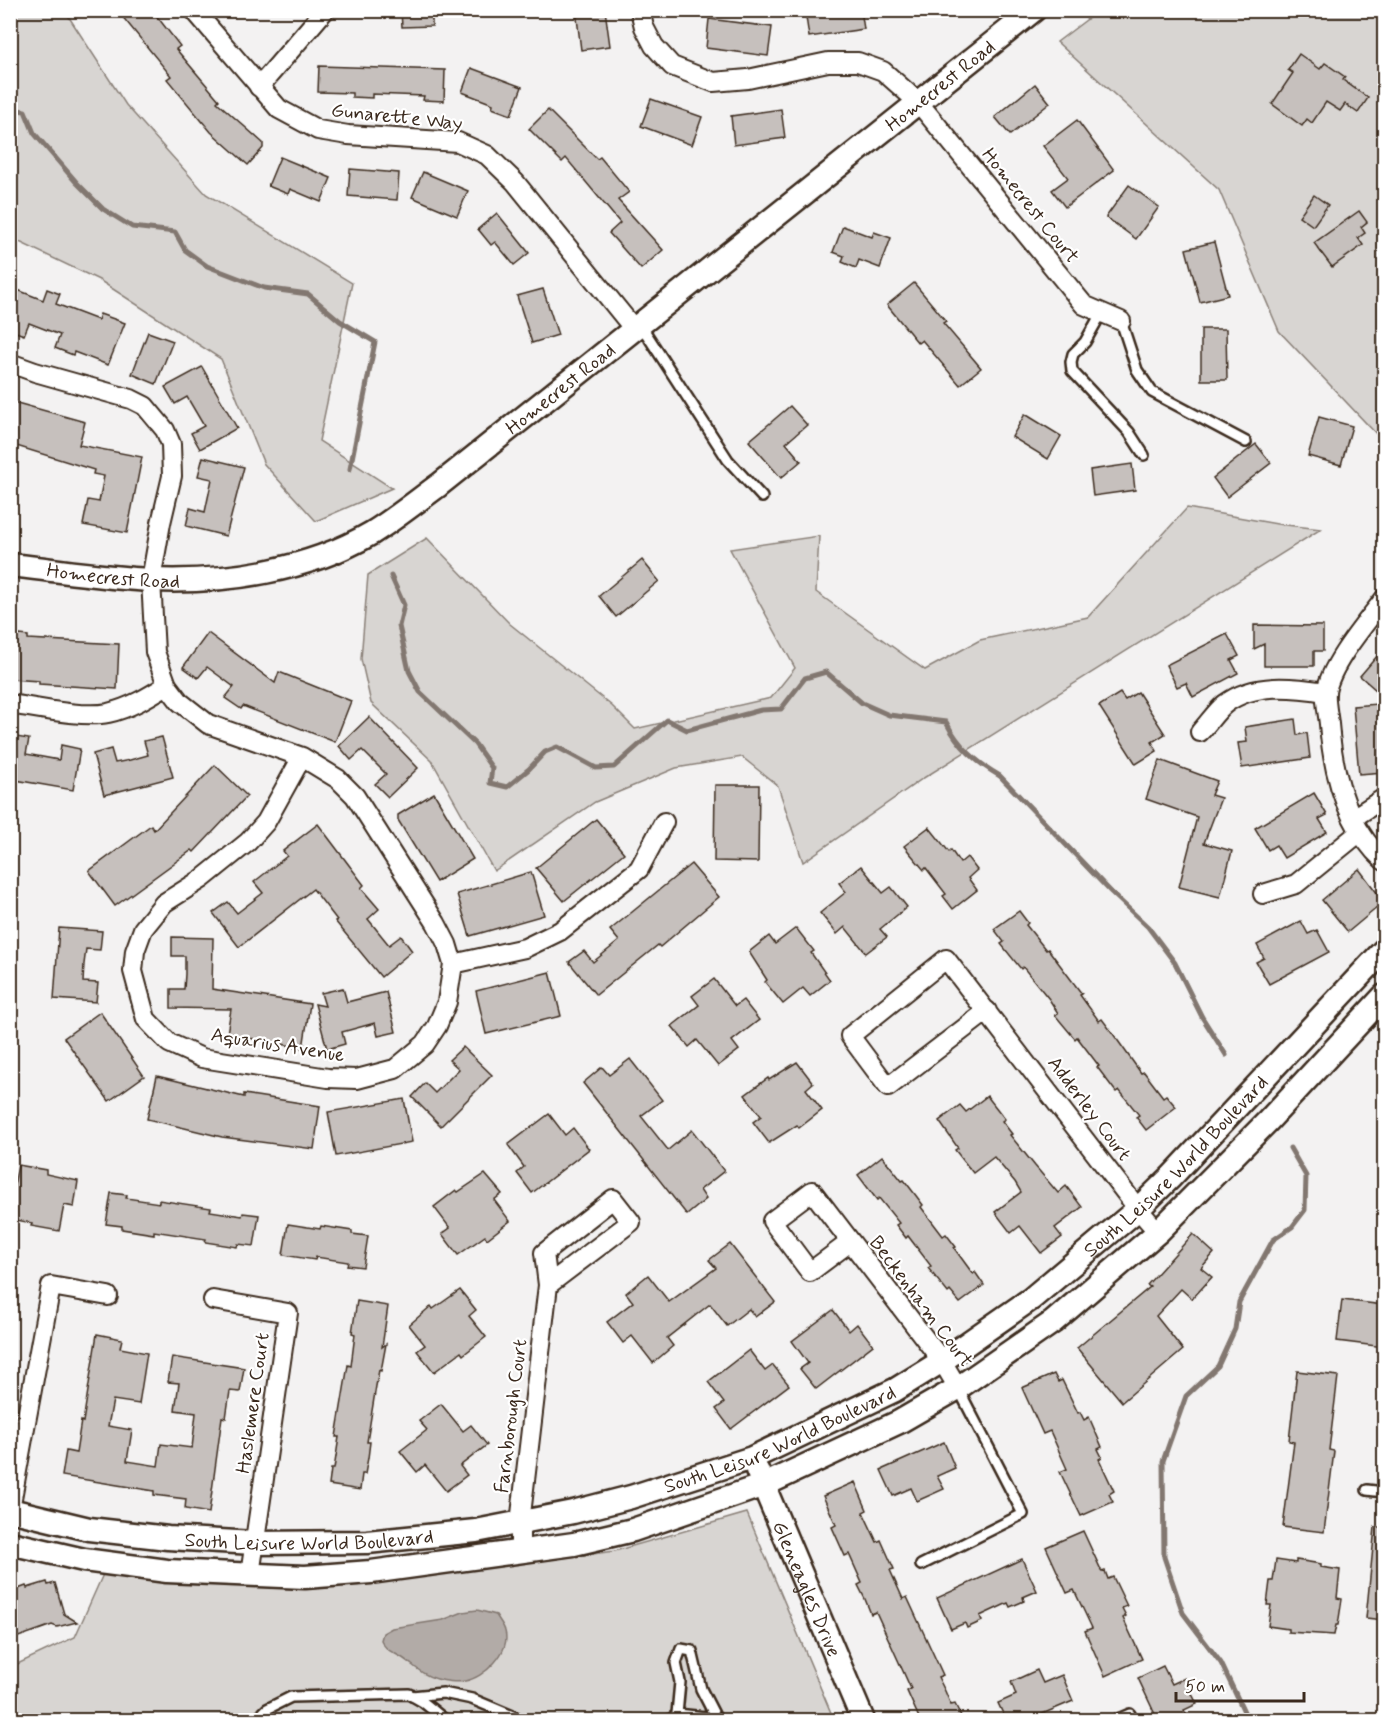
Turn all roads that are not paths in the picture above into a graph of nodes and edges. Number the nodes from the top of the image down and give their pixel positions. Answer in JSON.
{"nodes":[{"id":1,"x":194,"y":10,"type":"edge"},
{"id":2,"x":325,"y":10,"type":"edge"},
{"id":3,"x":640,"y":10,"type":"edge"},
{"id":4,"x":1034,"y":10,"type":"edge"},
{"id":5,"x":259,"y":87,"type":"junction"},
{"id":6,"x":918,"y":102,"type":"junction"},
{"id":7,"x":1102,"y":312,"type":"junction"},
{"id":8,"x":1121,"y":321,"type":"joint"},
{"id":9,"x":637,"y":326,"type":"junction"},
{"id":10,"x":10,"y":363,"type":"edge"},
{"id":11,"x":1246,"y":442,"type":"dead end"},
{"id":12,"x":1144,"y":454,"type":"dead end"},
{"id":13,"x":762,"y":497,"type":"dead end"},
{"id":14,"x":10,"y":565,"type":"edge"},
{"id":15,"x":151,"y":580,"type":"junction"},
{"id":16,"x":1384,"y":599,"type":"edge"},
{"id":17,"x":167,"y":685,"type":"junction"},
{"id":18,"x":1326,"y":692,"type":"junction"},
{"id":19,"x":10,"y":704,"type":"edge"},
{"id":20,"x":1200,"y":732,"type":"dead end"},
{"id":21,"x":302,"y":757,"type":"junction"},
{"id":22,"x":1384,"y":798,"type":"edge"},
{"id":23,"x":664,"y":822,"type":"dead end"},
{"id":24,"x":1357,"y":825,"type":"junction"},
{"id":25,"x":1384,"y":861,"type":"edge"},
{"id":26,"x":1263,"y":894,"type":"dead end"},
{"id":27,"x":1384,"y":950,"type":"edge"},
{"id":28,"x":453,"y":964,"type":"junction"},
{"id":29,"x":1384,"y":996,"type":"edge"},
{"id":30,"x":987,"y":1011,"type":"junction"},
{"id":31,"x":1138,"y":1209,"type":"junction"},
{"id":32,"x":1158,"y":1232,"type":"junction"},
{"id":33,"x":850,"y":1242,"type":"junction"},
{"id":34,"x":548,"y":1285,"type":"junction"},
{"id":35,"x":108,"y":1296,"type":"dead end"},
{"id":36,"x":213,"y":1300,"type":"dead end"},
{"id":37,"x":942,"y":1362,"type":"junction"},
{"id":38,"x":958,"y":1388,"type":"junction"},
{"id":39,"x":752,"y":1458,"type":"junction"},
{"id":40,"x":764,"y":1485,"type":"junction"},
{"id":41,"x":1367,"y":1490,"type":"dead end"},
{"id":42,"x":1384,"y":1492,"type":"edge"},
{"id":43,"x":10,"y":1510,"type":"edge"},
{"id":44,"x":520,"y":1523,"type":"junction"},
{"id":45,"x":10,"y":1543,"type":"edge"},
{"id":46,"x":254,"y":1543,"type":"junction"},
{"id":47,"x":520,"y":1552,"type":"junction"},
{"id":48,"x":921,"y":1565,"type":"dead end"},
{"id":49,"x":250,"y":1575,"type":"junction"},
{"id":50,"x":412,"y":1696,"type":"junction"},
{"id":51,"x":1130,"y":1714,"type":"dead end"},
{"id":52,"x":674,"y":1717,"type":"edge"},
{"id":53,"x":716,"y":1719,"type":"edge"},
{"id":54,"x":256,"y":1720,"type":"edge"},
{"id":55,"x":445,"y":1720,"type":"edge"},
{"id":56,"x":522,"y":1720,"type":"edge"},
{"id":57,"x":863,"y":1720,"type":"edge"},
{"id":58,"x":1116,"y":1720,"type":"edge"}],
"edges":[{"from":1,"to":5,"type":"street","name":"Gunarette Way"},
{"from":2,"to":5,"type":"street"},
{"from":3,"to":6,"type":"street","name":"Homecrest Court"},
{"from":4,"to":6,"type":"street","name":"Homecrest Road"},
{"from":5,"to":9,"type":"street","name":"Gunarette Way"},
{"from":6,"to":7,"type":"street","name":"Homecrest Court"},
{"from":6,"to":9,"type":"street","name":"Homecrest Road"},
{"from":7,"to":8,"type":"street","name":"Homecrest Court"},
{"from":7,"to":12,"type":"lane"},
{"from":8,"to":11,"type":"lane"},
{"from":9,"to":13,"type":"lane"},
{"from":9,"to":15,"type":"street","name":"Homecrest Road"},
{"from":10,"to":15,"type":"street","name":"Aquarius Avenue"},
{"from":14,"to":15,"type":"street","name":"Homecrest Road"},
{"from":15,"to":17,"type":"street","name":"Aquarius Avenue"},
{"from":16,"to":18,"type":"street"},
{"from":17,"to":19,"type":"street"},
{"from":17,"to":21,"type":"street","name":"Aquarius Avenue"},
{"from":18,"to":20,"type":"street"},
{"from":18,"to":24,"type":"street"},
{"from":21,"to":28,"type":"street","name":"Aquarius Avenue"},
{"from":21,"to":28,"type":"street","name":"Aquarius Avenue"},
{"from":22,"to":24,"type":"street"},
{"from":23,"to":28,"type":"street"},
{"from":24,"to":25,"type":"street"},
{"from":24,"to":26,"type":"street"},
{"from":27,"to":31,"type":"street","name":"South Leisure World Boulevard"},
{"from":29,"to":32,"type":"street","name":"South Leisure World Boulevard"},
{"from":30,"to":30,"type":"street","name":"Adderley Court"},
{"from":30,"to":31,"type":"street","name":"Adderley Court"},
{"from":31,"to":32,"type":"street","name":"Adderley Court"},
{"from":31,"to":37,"type":"street","name":"South Leisure World Boulevard"},
{"from":32,"to":38,"type":"street","name":"South Leisure World Boulevard"},
{"from":33,"to":33,"type":"street","name":"Beckenham Court"},
{"from":33,"to":37,"type":"street","name":"Beckenham Court"},
{"from":34,"to":34,"type":"street","name":"Farnborough Court"},
{"from":34,"to":44,"type":"street","name":"Farnborough Court"},
{"from":35,"to":43,"type":"street"},
{"from":36,"to":46,"type":"street","name":"Haslemere Court"},
{"from":37,"to":38,"type":"street","name":"Beckenham Court"},
{"from":37,"to":39,"type":"street","name":"South Leisure World Boulevard"},
{"from":38,"to":40,"type":"street","name":"South Leisure World Boulevard"},
{"from":38,"to":48,"type":"lane"},
{"from":39,"to":40,"type":"street","name":"Gleneagles Drive"},
{"from":39,"to":44,"type":"street","name":"South Leisure World Boulevard"},
{"from":40,"to":47,"type":"street","name":"South Leisure World Boulevard"},
{"from":40,"to":57,"type":"street","name":"Gleneagles Drive"},
{"from":41,"to":42,"type":"lane"},
{"from":43,"to":46,"type":"street","name":"South Leisure World Boulevard"},
{"from":44,"to":46,"type":"street","name":"South Leisure World Boulevard"},
{"from":44,"to":47,"type":"street","name":"Farnborough Court"},
{"from":45,"to":49,"type":"street","name":"South Leisure World Boulevard"},
{"from":46,"to":49,"type":"street","name":"Haslemere Court"},
{"from":47,"to":49,"type":"street","name":"South Leisure World Boulevard"},
{"from":50,"to":54,"type":"lane"},
{"from":50,"to":55,"type":"lane"},
{"from":50,"to":56,"type":"lane"},
{"from":51,"to":58,"type":"lane"},
{"from":52,"to":53,"type":"lane"},
{"from":52,"to":53,"type":"lane"}]}
